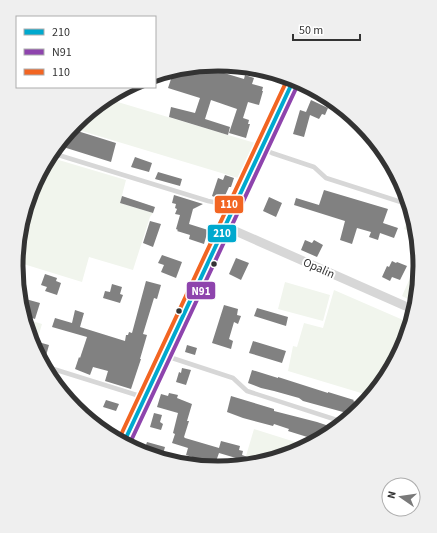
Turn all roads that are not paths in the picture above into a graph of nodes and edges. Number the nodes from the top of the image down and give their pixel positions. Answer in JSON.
{"nodes":[{"id":1,"x":292,"y":86,"type":"edge"},
{"id":2,"x":262,"y":147,"type":"junction"},
{"id":3,"x":58,"y":155,"type":"edge"},
{"id":4,"x":404,"y":203,"type":"dead end"},
{"id":5,"x":233,"y":209,"type":"junction"},
{"id":6,"x":224,"y":226,"type":"junction"},
{"id":7,"x":409,"y":309,"type":"edge"},
{"id":8,"x":164,"y":355,"type":"junction"},
{"id":9,"x":52,"y":368,"type":"edge"},
{"id":10,"x":145,"y":397,"type":"junction"},
{"id":11,"x":339,"y":421,"type":"edge"},
{"id":12,"x":126,"y":439,"type":"edge"}],
"edges":[{"from":1,"to":2,"type":"main road"},
{"from":2,"to":4,"type":"lane"},
{"from":2,"to":5,"type":"main road"},
{"from":3,"to":5,"type":"lane"},
{"from":5,"to":6,"type":"main road"},
{"from":6,"to":7,"type":"street","name":"Opalin"},
{"from":6,"to":8,"type":"main road"},
{"from":8,"to":10,"type":"main road"},
{"from":8,"to":11,"type":"lane"},
{"from":9,"to":10,"type":"lane"},
{"from":10,"to":12,"type":"main road"}]}
